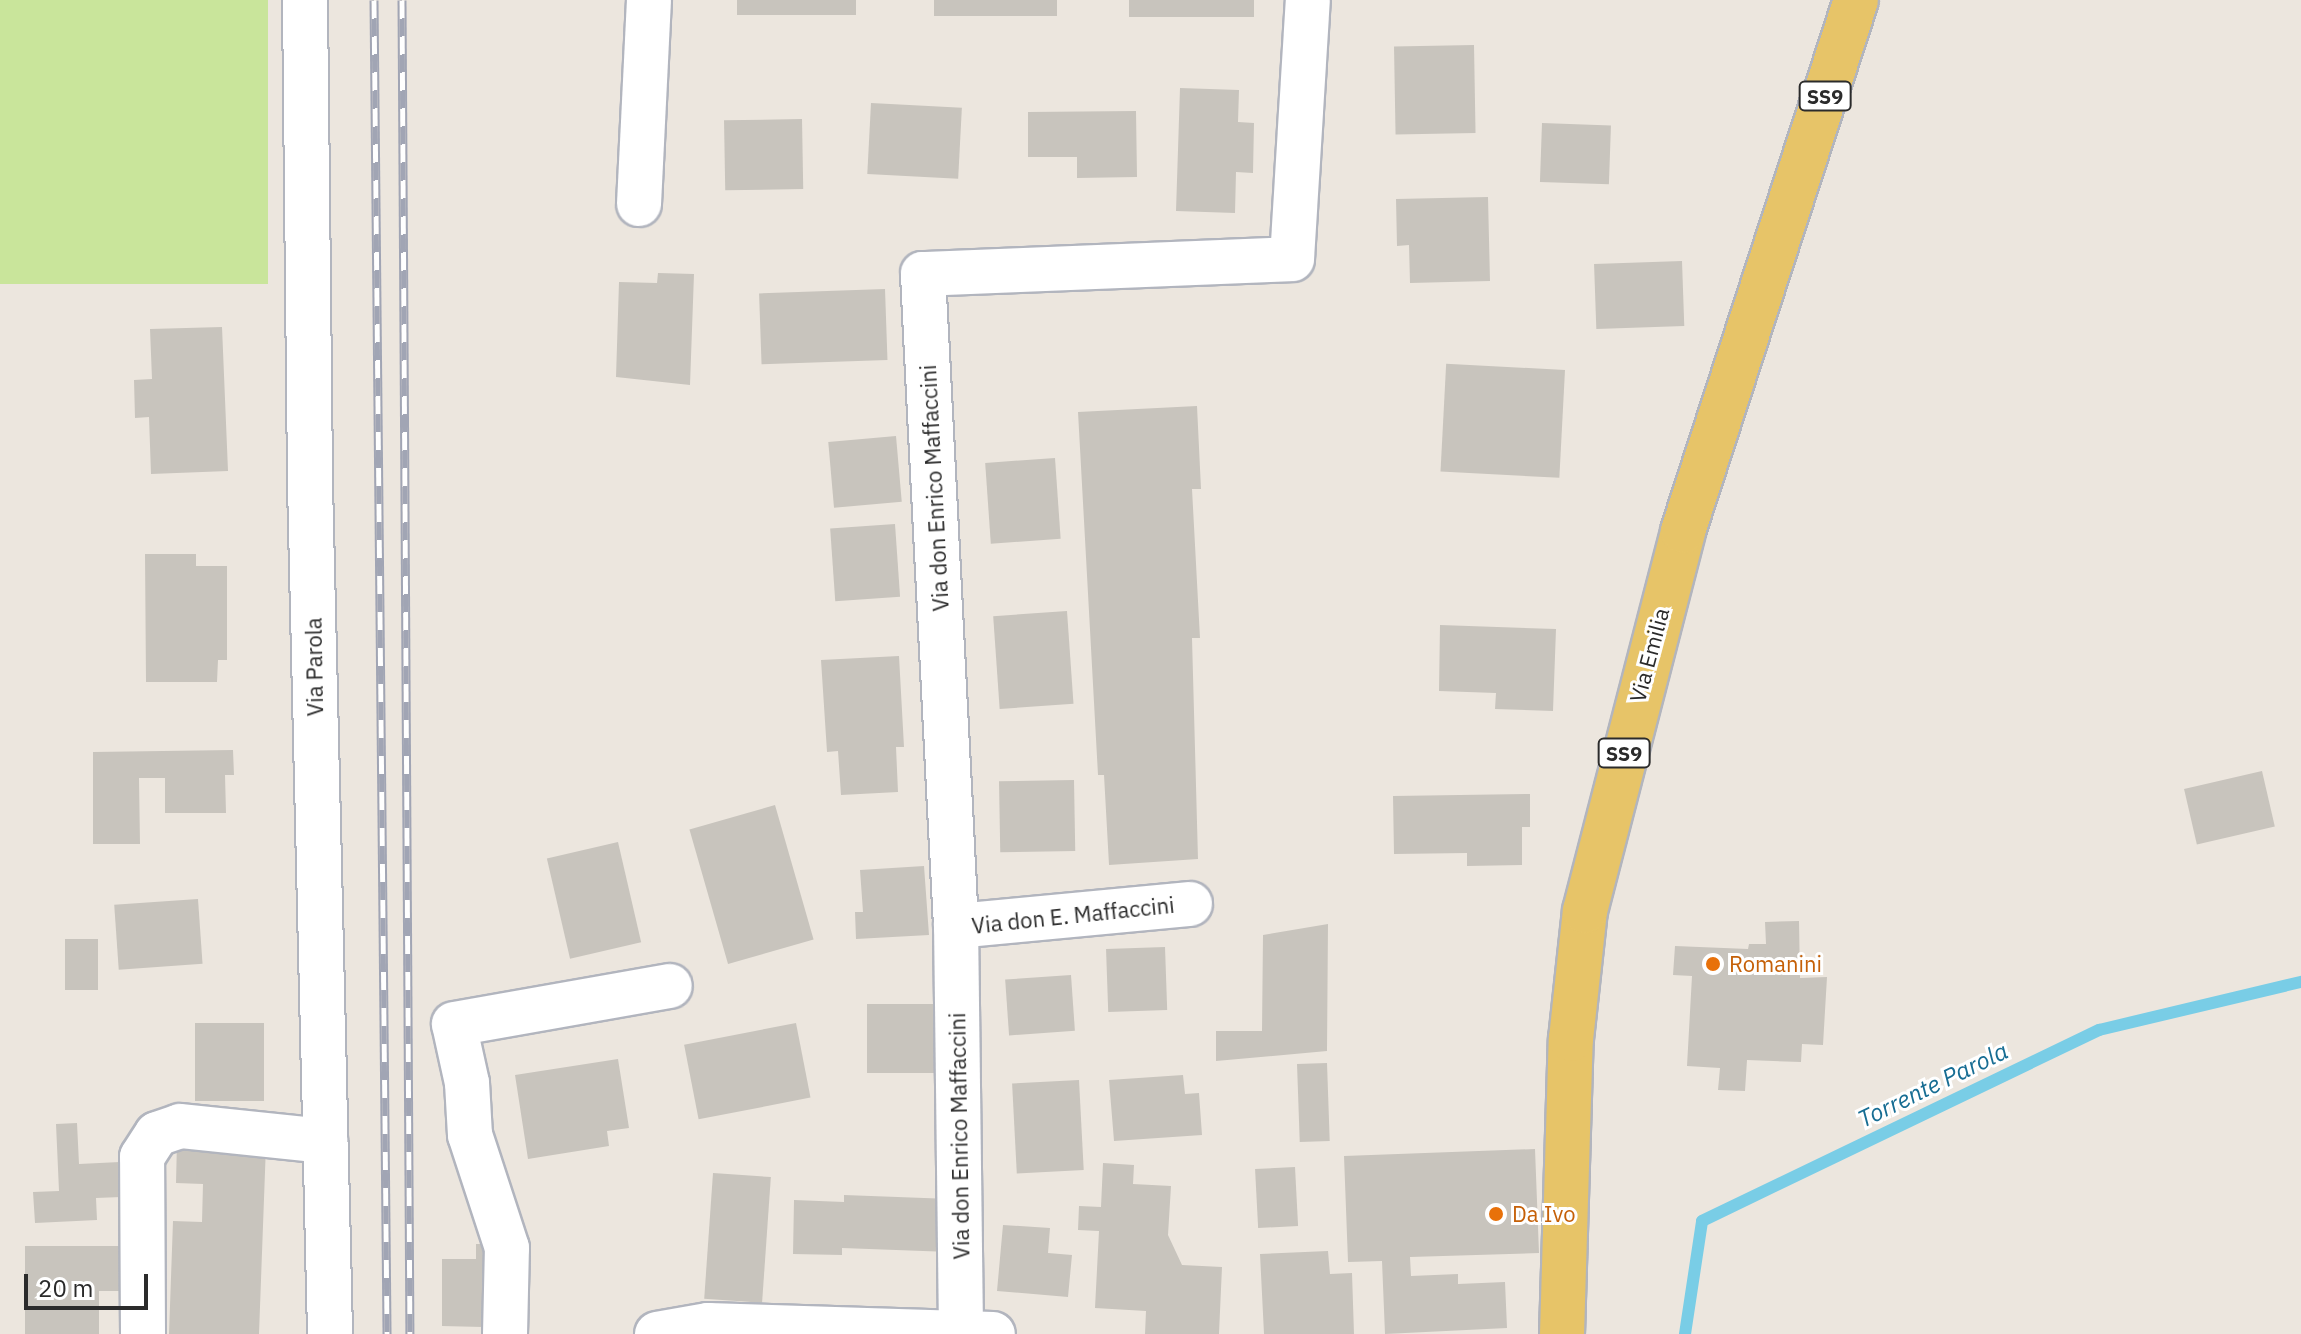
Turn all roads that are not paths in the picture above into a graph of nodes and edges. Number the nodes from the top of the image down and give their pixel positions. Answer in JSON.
{"nodes":[{"id":1,"x":305,"y":0,"type":"edge"},
{"id":2,"x":649,"y":0,"type":"edge"},
{"id":3,"x":1308,"y":0,"type":"edge"},
{"id":4,"x":1856,"y":0,"type":"edge"},
{"id":5,"x":639,"y":204,"type":"dead end"},
{"id":6,"x":1190,"y":904,"type":"dead end"},
{"id":7,"x":956,"y":926,"type":"junction"},
{"id":8,"x":670,"y":986,"type":"dead end"},
{"id":9,"x":325,"y":1141,"type":"junction"},
{"id":10,"x":977,"y":1332,"type":"edge"},
{"id":11,"x":143,"y":1334,"type":"edge"},
{"id":12,"x":330,"y":1334,"type":"edge"},
{"id":13,"x":505,"y":1334,"type":"edge"},
{"id":14,"x":657,"y":1334,"type":"edge"},
{"id":15,"x":1562,"y":1334,"type":"edge"}],
"edges":[{"from":1,"to":9,"type":"street","name":"Via Parola"},
{"from":2,"to":5,"type":"street"},
{"from":3,"to":7,"type":"street","name":"Via don Enrico Maffaccini"},
{"from":4,"to":15,"type":"main road","name":"Via Emilia","number":"SS9"},
{"from":6,"to":7,"type":"street","name":"Via don E. Maffaccini"},
{"from":7,"to":10,"type":"street","name":"Via don Enrico Maffaccini"},
{"from":8,"to":13,"type":"street"},
{"from":9,"to":11,"type":"street"},
{"from":9,"to":12,"type":"street","name":"Via Parola"},
{"from":10,"to":14,"type":"street"}]}
